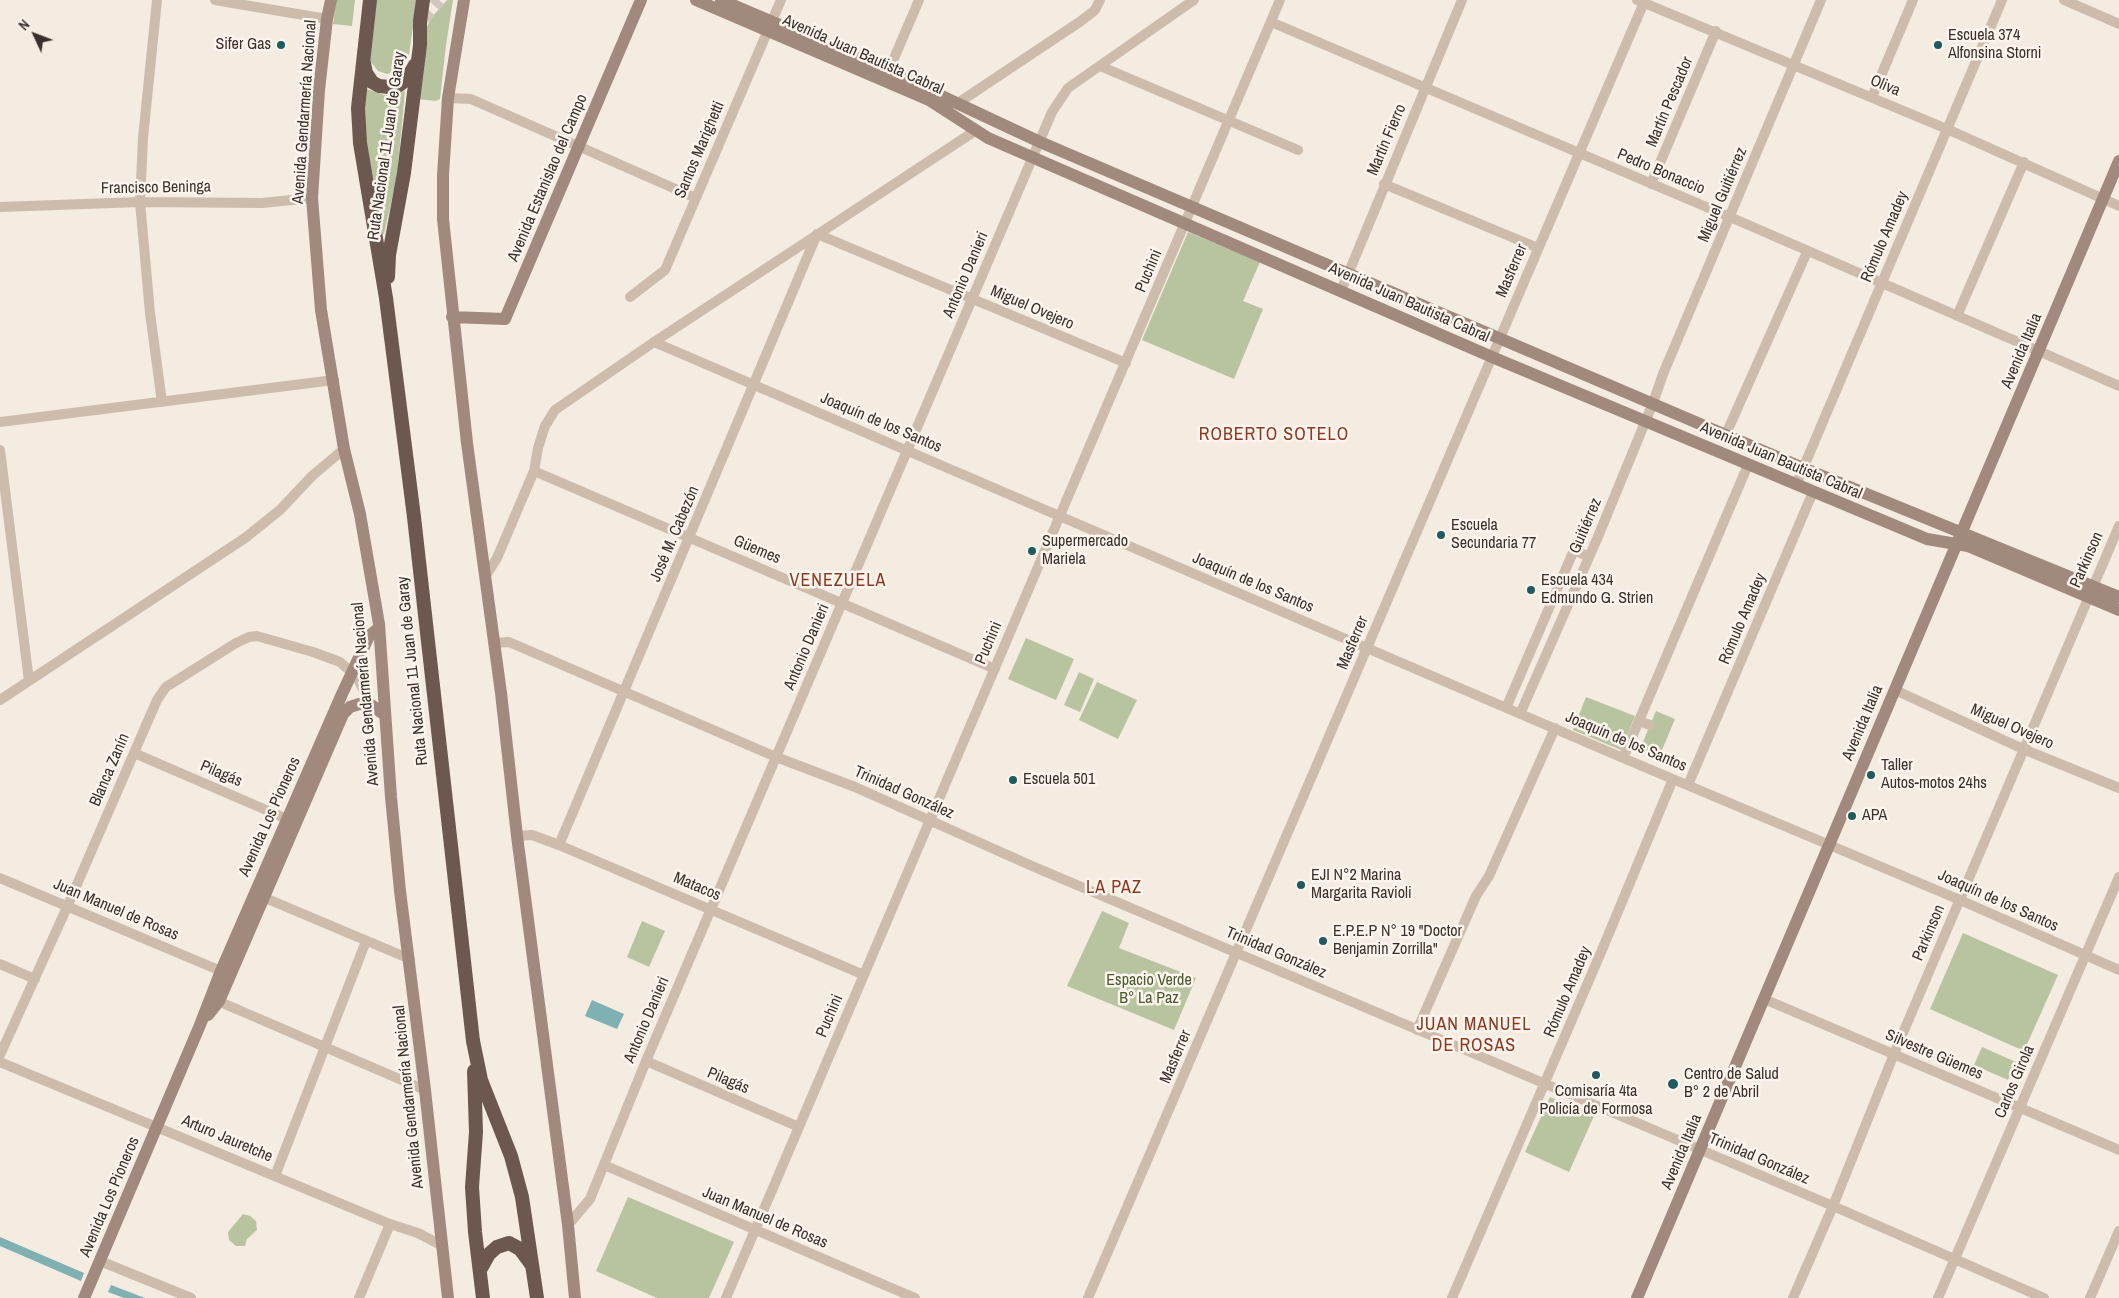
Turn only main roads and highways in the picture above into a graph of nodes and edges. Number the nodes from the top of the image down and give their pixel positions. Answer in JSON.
{"nodes":[{"id":1,"x":331,"y":0,"type":"edge"},
{"id":2,"x":423,"y":0,"type":"edge"},
{"id":3,"x":464,"y":0,"type":"edge"},
{"id":4,"x":641,"y":0,"type":"edge"},
{"id":5,"x":696,"y":0,"type":"edge"},
{"id":6,"x":720,"y":0,"type":"edge"},
{"id":7,"x":368,"y":3,"type":"edge"},
{"id":8,"x":770,"y":26,"type":"junction"},
{"id":9,"x":363,"y":60,"type":"junction"},
{"id":10,"x":418,"y":61,"type":"junction"},
{"id":11,"x":886,"y":76,"type":"junction"},
{"id":12,"x":2119,"y":162,"type":"edge"},
{"id":13,"x":386,"y":298,"type":"junction"},
{"id":14,"x":452,"y":317,"type":"junction"},
{"id":15,"x":1961,"y":532,"type":"junction"},
{"id":16,"x":1955,"y":544,"type":"junction"},
{"id":17,"x":2090,"y":591,"type":"junction"},
{"id":18,"x":2119,"y":597,"type":"edge"},
{"id":19,"x":2119,"y":610,"type":"edge"},
{"id":20,"x":379,"y":628,"type":"junction"},
{"id":21,"x":385,"y":714,"type":"junction"},
{"id":22,"x":292,"y":821,"type":"junction"},
{"id":23,"x":259,"y":896,"type":"junction"},
{"id":24,"x":214,"y":999,"type":"junction"},
{"id":25,"x":473,"y":1041,"type":"junction"},
{"id":26,"x":534,"y":1266,"type":"junction"},
{"id":27,"x":480,"y":1270,"type":"junction"},
{"id":28,"x":89,"y":1297,"type":"edge"},
{"id":29,"x":483,"y":1297,"type":"edge"},
{"id":30,"x":448,"y":1298,"type":"edge"},
{"id":31,"x":537,"y":1298,"type":"edge"},
{"id":32,"x":575,"y":1298,"type":"edge"},
{"id":33,"x":1637,"y":1298,"type":"edge"}],
"edges":[{"from":1,"to":20,"type":"main road","name":"Avenida Gendarmería Nacional"},
{"from":2,"to":10,"type":"highway","name":"Ruta Nacional 11 Juan de Garay"},
{"from":3,"to":14,"type":"main road"},
{"from":4,"to":14,"type":"main road","name":"Avenida Estanislao del Campo"},
{"from":5,"to":8,"type":"main road","name":"Avenida Juan Bautista Cabral"},
{"from":6,"to":8,"type":"main road","name":"Avenida Juan Bautista Cabral"},
{"from":7,"to":9,"type":"highway","name":"Ruta Nacional 11 Juan de Garay"},
{"from":8,"to":11,"type":"main road","name":"Avenida Juan Bautista Cabral"},
{"from":9,"to":10,"type":"highway"},
{"from":9,"to":13,"type":"highway","name":"Ruta Nacional 11 Juan de Garay"},
{"from":10,"to":13,"type":"highway","name":"Ruta Nacional 11 Juan de Garay"},
{"from":11,"to":15,"type":"main road","name":"Avenida Juan Bautista Cabral"},
{"from":11,"to":16,"type":"main road","name":"Avenida Juan Bautista Cabral"},
{"from":12,"to":15,"type":"main road","name":"Avenida Italia"},
{"from":13,"to":25,"type":"highway","name":"Ruta Nacional 11 Juan de Garay"},
{"from":14,"to":32,"type":"main road"},
{"from":15,"to":16,"type":"main road","name":"Avenida Italia"},
{"from":15,"to":17,"type":"main road","name":"Avenida Juan Bautista Cabral"},
{"from":16,"to":17,"type":"main road","name":"Avenida Juan Bautista Cabral"},
{"from":16,"to":33,"type":"main road","name":"Avenida Italia"},
{"from":17,"to":18,"type":"main road","name":"Avenida Juan Bautista Cabral"},
{"from":17,"to":19,"type":"main road","name":"Avenida Juan Bautista Cabral"},
{"from":20,"to":21,"type":"main road","name":"Avenida Gendarmería Nacional"},
{"from":20,"to":22,"type":"main road","name":"Avenida Los Pioneros"},
{"from":21,"to":22,"type":"main road","name":"Avenida Los Pioneros"},
{"from":21,"to":30,"type":"main road","name":"Avenida Gendarmería Nacional"},
{"from":22,"to":23,"type":"main road","name":"Avenida Los Pioneros"},
{"from":23,"to":24,"type":"main road","name":"Avenida Los Pioneros"},
{"from":23,"to":24,"type":"main road","name":"Avenida Los Pioneros"},
{"from":24,"to":28,"type":"main road","name":"Avenida Los Pioneros"},
{"from":25,"to":26,"type":"highway","name":"Ruta Nacional 11 Juan de Garay"},
{"from":25,"to":27,"type":"highway","name":"Ruta Nacional 11 Juan de Garay"},
{"from":26,"to":27,"type":"highway"},
{"from":26,"to":31,"type":"highway","name":"Ruta Nacional 11 Juan de Garay"},
{"from":27,"to":29,"type":"highway","name":"Ruta Nacional 11 Juan de Garay"}]}
